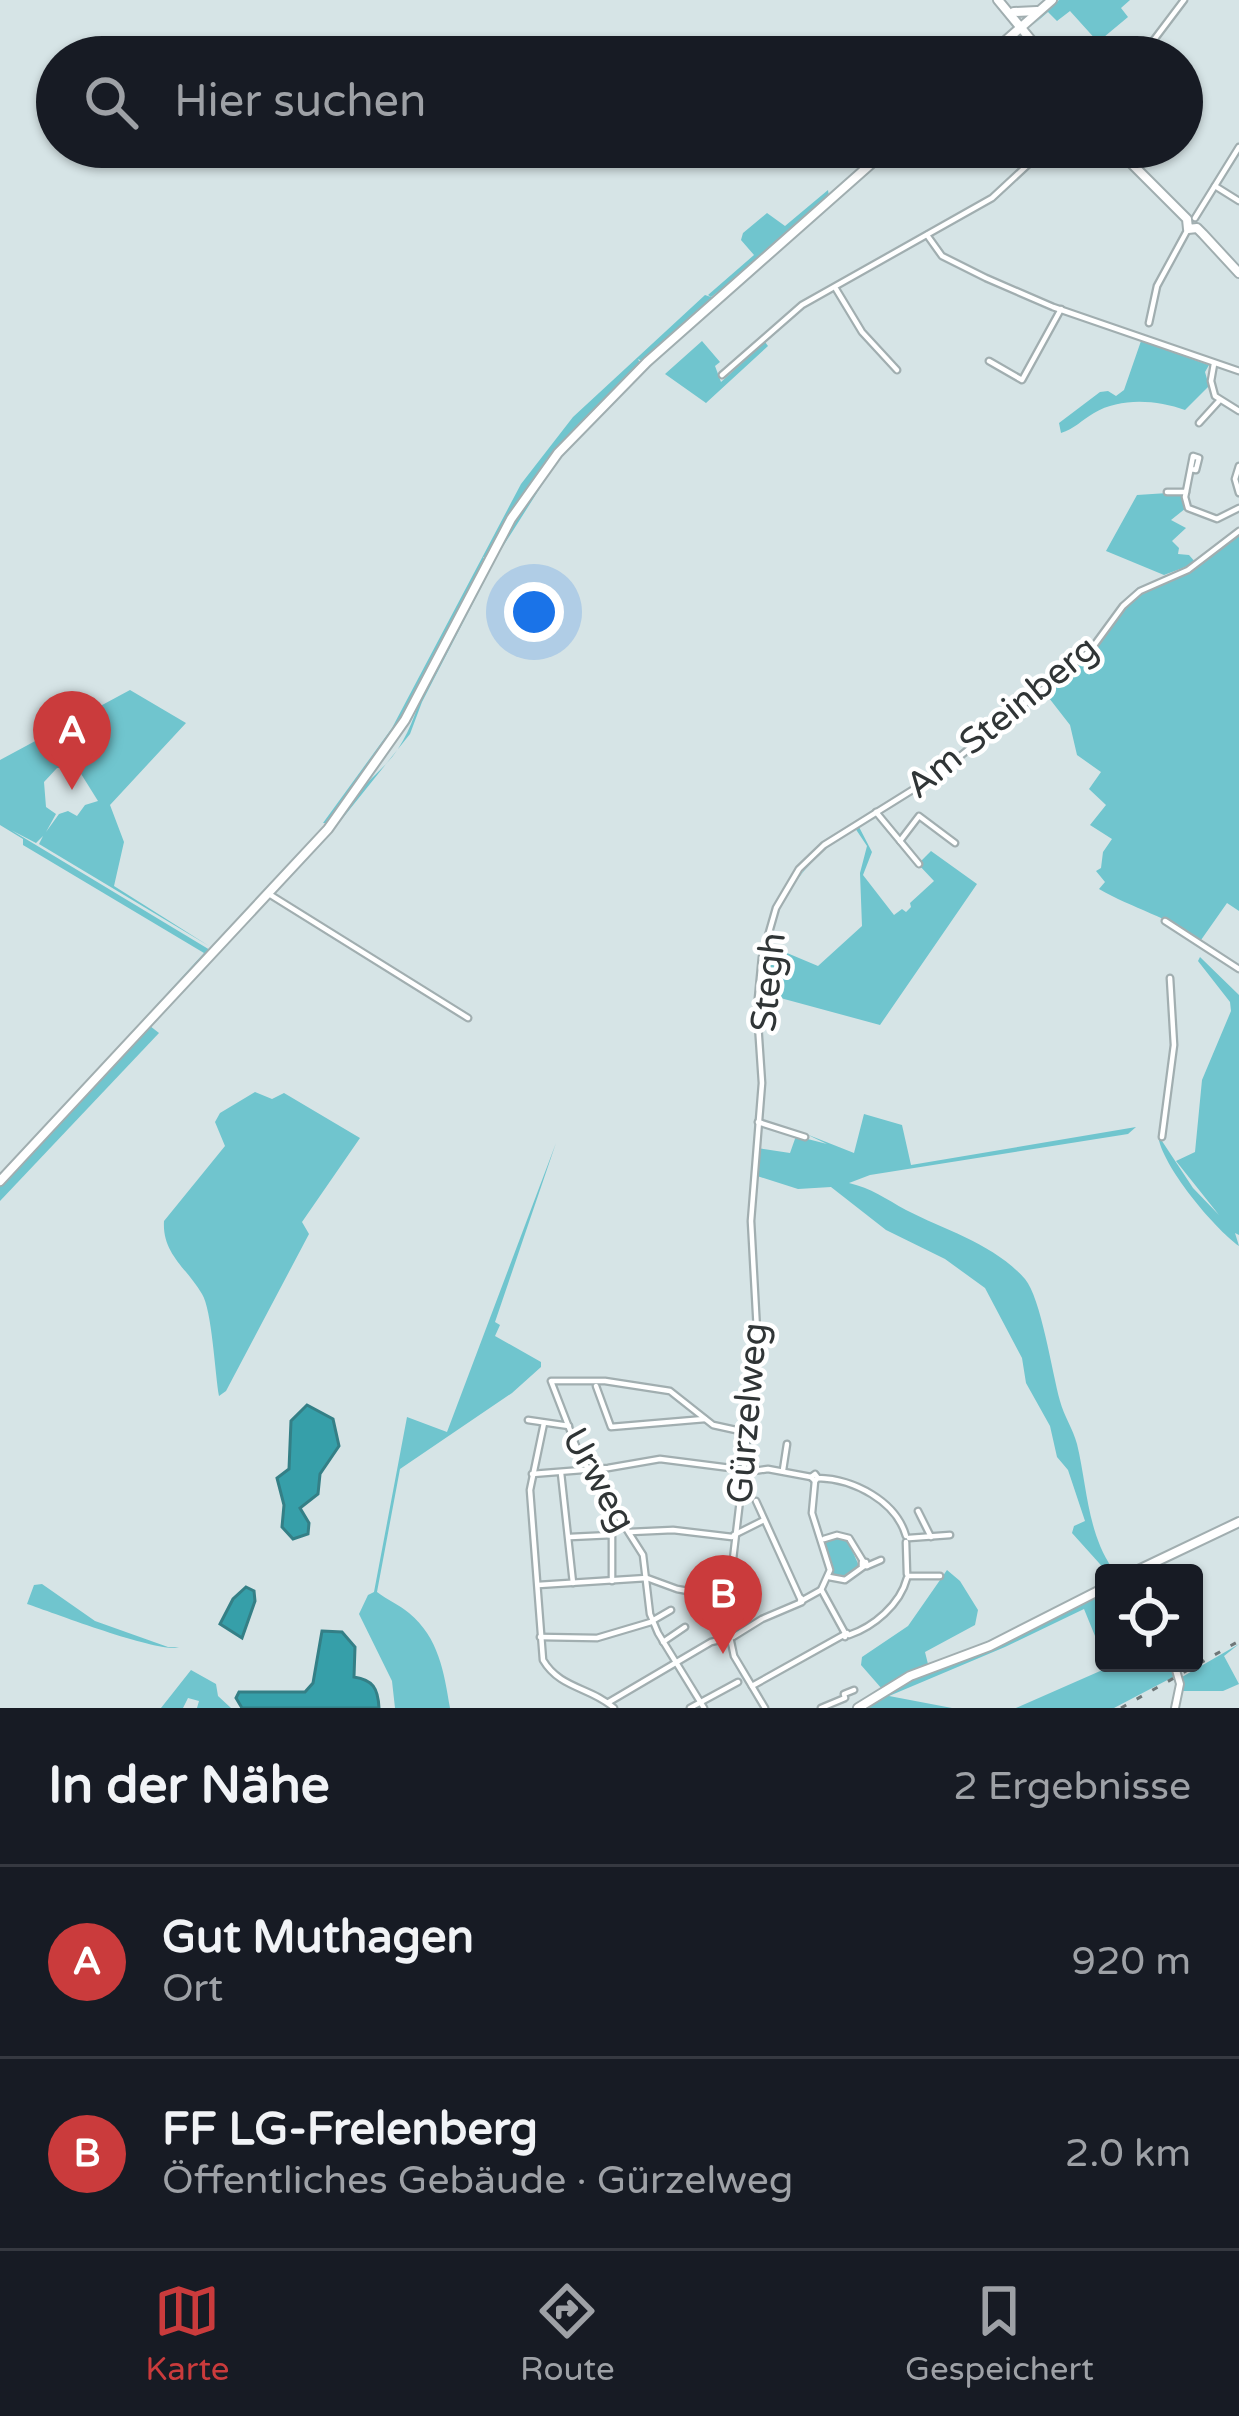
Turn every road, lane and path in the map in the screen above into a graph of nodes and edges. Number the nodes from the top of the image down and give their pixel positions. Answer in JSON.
{"nodes":[{"id":1,"x":1000,"y":0,"type":"edge"},
{"id":2,"x":1052,"y":0,"type":"edge"},
{"id":3,"x":1184,"y":0,"type":"edge"},
{"id":4,"x":1039,"y":11,"type":"junction"},
{"id":5,"x":1014,"y":12,"type":"junction"},
{"id":6,"x":1023,"y":25,"type":"junction"},
{"id":7,"x":1011,"y":36,"type":"edge"},
{"id":8,"x":1028,"y":36,"type":"edge"},
{"id":9,"x":1031,"y":36,"type":"edge"},
{"id":10,"x":1157,"y":36,"type":"edge"},
{"id":11,"x":1239,"y":147,"type":"edge"},
{"id":12,"x":866,"y":168,"type":"edge"},
{"id":13,"x":1024,"y":168,"type":"edge"},
{"id":14,"x":1136,"y":168,"type":"edge"},
{"id":15,"x":1215,"y":186,"type":"junction"},
{"id":16,"x":1239,"y":201,"type":"edge"},
{"id":17,"x":1192,"y":223,"type":"junction"},
{"id":18,"x":928,"y":235,"type":"junction"},
{"id":19,"x":1239,"y":273,"type":"edge"},
{"id":20,"x":835,"y":286,"type":"junction"},
{"id":21,"x":1061,"y":309,"type":"junction"},
{"id":22,"x":1149,"y":323,"type":"dead end"},
{"id":23,"x":989,"y":361,"type":"dead end"},
{"id":24,"x":1214,"y":364,"type":"junction"},
{"id":25,"x":897,"y":370,"type":"dead end"},
{"id":26,"x":1239,"y":371,"type":"edge"},
{"id":27,"x":722,"y":375,"type":"dead end"},
{"id":28,"x":1219,"y":401,"type":"junction"},
{"id":29,"x":1239,"y":410,"type":"edge"},
{"id":30,"x":1199,"y":423,"type":"dead end"},
{"id":31,"x":1239,"y":466,"type":"edge"},
{"id":32,"x":1190,"y":469,"type":"dead end"},
{"id":33,"x":1167,"y":492,"type":"dead end"},
{"id":34,"x":1186,"y":492,"type":"junction"},
{"id":35,"x":1239,"y":494,"type":"edge"},
{"id":36,"x":1239,"y":508,"type":"edge"},
{"id":37,"x":1239,"y":531,"type":"edge"},
{"id":38,"x":876,"y":812,"type":"junction"},
{"id":39,"x":900,"y":841,"type":"junction"},
{"id":40,"x":955,"y":842,"type":"dead end"},
{"id":41,"x":813,"y":854,"type":"joint"},
{"id":42,"x":919,"y":864,"type":"dead end"},
{"id":43,"x":268,"y":894,"type":"junction"},
{"id":44,"x":1165,"y":921,"type":"dead end"},
{"id":45,"x":1239,"y":969,"type":"edge"},
{"id":46,"x":1170,"y":977,"type":"dead end"},
{"id":47,"x":468,"y":1018,"type":"dead end"},
{"id":48,"x":758,"y":1122,"type":"junction"},
{"id":49,"x":805,"y":1137,"type":"dead end"},
{"id":50,"x":1162,"y":1137,"type":"dead end"},
{"id":51,"x":752,"y":1180,"type":"joint"},
{"id":52,"x":0,"y":1181,"type":"edge"},
{"id":53,"x":596,"y":1384,"type":"junction"},
{"id":54,"x":705,"y":1419,"type":"junction"},
{"id":55,"x":528,"y":1420,"type":"dead end"},
{"id":56,"x":544,"y":1423,"type":"junction"},
{"id":57,"x":568,"y":1426,"type":"junction"},
{"id":58,"x":745,"y":1432,"type":"junction"},
{"id":59,"x":787,"y":1444,"type":"dead end"},
{"id":60,"x":742,"y":1468,"type":"junction"},
{"id":61,"x":589,"y":1470,"type":"junction"},
{"id":62,"x":783,"y":1470,"type":"junction"},
{"id":63,"x":562,"y":1472,"type":"junction"},
{"id":64,"x":532,"y":1474,"type":"junction"},
{"id":65,"x":815,"y":1479,"type":"junction"},
{"id":66,"x":756,"y":1501,"type":"dead end"},
{"id":67,"x":918,"y":1511,"type":"dead end"},
{"id":68,"x":764,"y":1520,"type":"junction"},
{"id":69,"x":1239,"y":1522,"type":"edge"},
{"id":70,"x":630,"y":1532,"type":"junction"},
{"id":71,"x":950,"y":1535,"type":"dead end"},
{"id":72,"x":734,"y":1536,"type":"junction"},
{"id":73,"x":570,"y":1537,"type":"junction"},
{"id":74,"x":931,"y":1537,"type":"junction"},
{"id":75,"x":907,"y":1539,"type":"junction"},
{"id":76,"x":821,"y":1540,"type":"junction"},
{"id":77,"x":880,"y":1560,"type":"dead end"},
{"id":78,"x":1151,"y":1564,"type":"edge"},
{"id":79,"x":864,"y":1565,"type":"junction"},
{"id":80,"x":908,"y":1576,"type":"junction"},
{"id":81,"x":940,"y":1576,"type":"dead end"},
{"id":82,"x":830,"y":1577,"type":"junction"},
{"id":83,"x":646,"y":1578,"type":"junction"},
{"id":84,"x":612,"y":1581,"type":"junction"},
{"id":85,"x":573,"y":1583,"type":"junction"},
{"id":86,"x":536,"y":1585,"type":"junction"},
{"id":87,"x":821,"y":1590,"type":"junction"},
{"id":88,"x":1095,"y":1593,"type":"edge"},
{"id":89,"x":728,"y":1598,"type":"junction"},
{"id":90,"x":801,"y":1600,"type":"junction"},
{"id":91,"x":671,"y":1610,"type":"dead end"},
{"id":92,"x":653,"y":1621,"type":"junction"},
{"id":93,"x":685,"y":1627,"type":"dead end"},
{"id":94,"x":846,"y":1635,"type":"junction"},
{"id":95,"x":539,"y":1637,"type":"junction"},
{"id":96,"x":728,"y":1637,"type":"junction"},
{"id":97,"x":663,"y":1642,"type":"junction"},
{"id":98,"x":675,"y":1662,"type":"junction"},
{"id":99,"x":1177,"y":1672,"type":"edge"},
{"id":100,"x":738,"y":1682,"type":"dead end"},
{"id":101,"x":752,"y":1686,"type":"junction"},
{"id":102,"x":854,"y":1690,"type":"dead end"},
{"id":103,"x":612,"y":1705,"type":"edge"},
{"id":104,"x":702,"y":1705,"type":"edge"},
{"id":105,"x":689,"y":1708,"type":"edge"},
{"id":106,"x":765,"y":1708,"type":"edge"},
{"id":107,"x":821,"y":1708,"type":"edge"},
{"id":108,"x":858,"y":1708,"type":"edge"},
{"id":109,"x":1174,"y":1708,"type":"edge"}],
"edges":[{"from":1,"to":5,"type":"main road"},
{"from":1,"to":6,"type":"main road"},
{"from":2,"to":4,"type":"main road"},
{"from":3,"to":10,"type":"street"},
{"from":4,"to":5,"type":"main road"},
{"from":4,"to":6,"type":"main road"},
{"from":5,"to":6,"type":"main road"},
{"from":6,"to":7,"type":"main road"},
{"from":6,"to":8,"type":"main road"},
{"from":6,"to":9,"type":"main road"},
{"from":11,"to":15,"type":"street"},
{"from":12,"to":43,"type":"main road"},
{"from":13,"to":18,"type":"street"},
{"from":14,"to":17,"type":"main road"},
{"from":15,"to":16,"type":"street"},
{"from":15,"to":17,"type":"street"},
{"from":17,"to":19,"type":"main road"},
{"from":17,"to":22,"type":"street"},
{"from":18,"to":20,"type":"street"},
{"from":18,"to":21,"type":"street"},
{"from":20,"to":25,"type":"street"},
{"from":20,"to":27,"type":"street"},
{"from":21,"to":23,"type":"street"},
{"from":21,"to":24,"type":"street"},
{"from":24,"to":26,"type":"street"},
{"from":24,"to":28,"type":"street"},
{"from":28,"to":29,"type":"street"},
{"from":28,"to":30,"type":"street"},
{"from":31,"to":35,"type":"street"},
{"from":32,"to":34,"type":"street"},
{"from":33,"to":34,"type":"street"},
{"from":34,"to":36,"type":"street"},
{"from":37,"to":38,"type":"street","name":"Am Steinberg"},
{"from":38,"to":39,"type":"street"},
{"from":38,"to":41,"type":"street","name":"Am Steinberg"},
{"from":39,"to":40,"type":"street"},
{"from":39,"to":42,"type":"street"},
{"from":41,"to":48,"type":"street","name":"Stegh"},
{"from":43,"to":47,"type":"street"},
{"from":43,"to":52,"type":"main road"},
{"from":44,"to":45,"type":"street"},
{"from":46,"to":50,"type":"street"},
{"from":48,"to":49,"type":"street"},
{"from":48,"to":51,"type":"street","name":"Stegh"},
{"from":51,"to":58,"type":"street","name":"Gürzelweg"},
{"from":53,"to":54,"type":"street"},
{"from":53,"to":54,"type":"street"},
{"from":53,"to":57,"type":"street","name":"Urweg"},
{"from":54,"to":58,"type":"street"},
{"from":55,"to":56,"type":"street"},
{"from":56,"to":57,"type":"street"},
{"from":56,"to":64,"type":"street"},
{"from":57,"to":61,"type":"street","name":"Urweg"},
{"from":58,"to":60,"type":"street","name":"Gürzelweg"},
{"from":59,"to":62,"type":"street"},
{"from":60,"to":61,"type":"street"},
{"from":60,"to":62,"type":"street"},
{"from":60,"to":72,"type":"street","name":"Gürzelweg"},
{"from":61,"to":63,"type":"street"},
{"from":61,"to":70,"type":"street","name":"Urweg"},
{"from":62,"to":65,"type":"street"},
{"from":63,"to":64,"type":"street"},
{"from":63,"to":73,"type":"street"},
{"from":64,"to":86,"type":"street"},
{"from":65,"to":75,"type":"street"},
{"from":65,"to":76,"type":"street"},
{"from":66,"to":68,"type":"street"},
{"from":67,"to":74,"type":"street"},
{"from":68,"to":72,"type":"street"},
{"from":68,"to":90,"type":"street"},
{"from":69,"to":78,"type":"main road"},
{"from":70,"to":72,"type":"street"},
{"from":70,"to":83,"type":"street","name":"Urweg"},
{"from":71,"to":74,"type":"street"},
{"from":72,"to":89,"type":"street","name":"Gürzelweg"},
{"from":73,"to":84,"type":"street"},
{"from":73,"to":85,"type":"street"},
{"from":74,"to":75,"type":"street"},
{"from":75,"to":80,"type":"street"},
{"from":76,"to":79,"type":"street"},
{"from":76,"to":82,"type":"street"},
{"from":77,"to":79,"type":"street"},
{"from":79,"to":82,"type":"street"},
{"from":80,"to":81,"type":"street"},
{"from":80,"to":94,"type":"street"},
{"from":82,"to":87,"type":"street"},
{"from":83,"to":84,"type":"street"},
{"from":83,"to":89,"type":"street"},
{"from":83,"to":92,"type":"street","name":"Urweg"},
{"from":84,"to":85,"type":"street"},
{"from":85,"to":86,"type":"street"},
{"from":86,"to":95,"type":"street"},
{"from":87,"to":90,"type":"street"},
{"from":87,"to":94,"type":"street"},
{"from":88,"to":108,"type":"main road"},
{"from":89,"to":96,"type":"street","name":"Gürzelweg"},
{"from":90,"to":96,"type":"street"},
{"from":91,"to":92,"type":"street"},
{"from":92,"to":95,"type":"street"},
{"from":92,"to":97,"type":"street","name":"Urweg"},
{"from":93,"to":97,"type":"street"},
{"from":94,"to":101,"type":"street"},
{"from":95,"to":103,"type":"street"},
{"from":96,"to":98,"type":"street"},
{"from":96,"to":101,"type":"street","name":"Gürzelweg"},
{"from":97,"to":98,"type":"street","name":"Urweg"},
{"from":98,"to":103,"type":"street"},
{"from":98,"to":104,"type":"street","name":"Urweg"},
{"from":99,"to":109,"type":"street"},
{"from":100,"to":104,"type":"street"},
{"from":101,"to":106,"type":"street","name":"Gürzelweg"},
{"from":102,"to":107,"type":"street"},
{"from":104,"to":105,"type":"street"}]}
